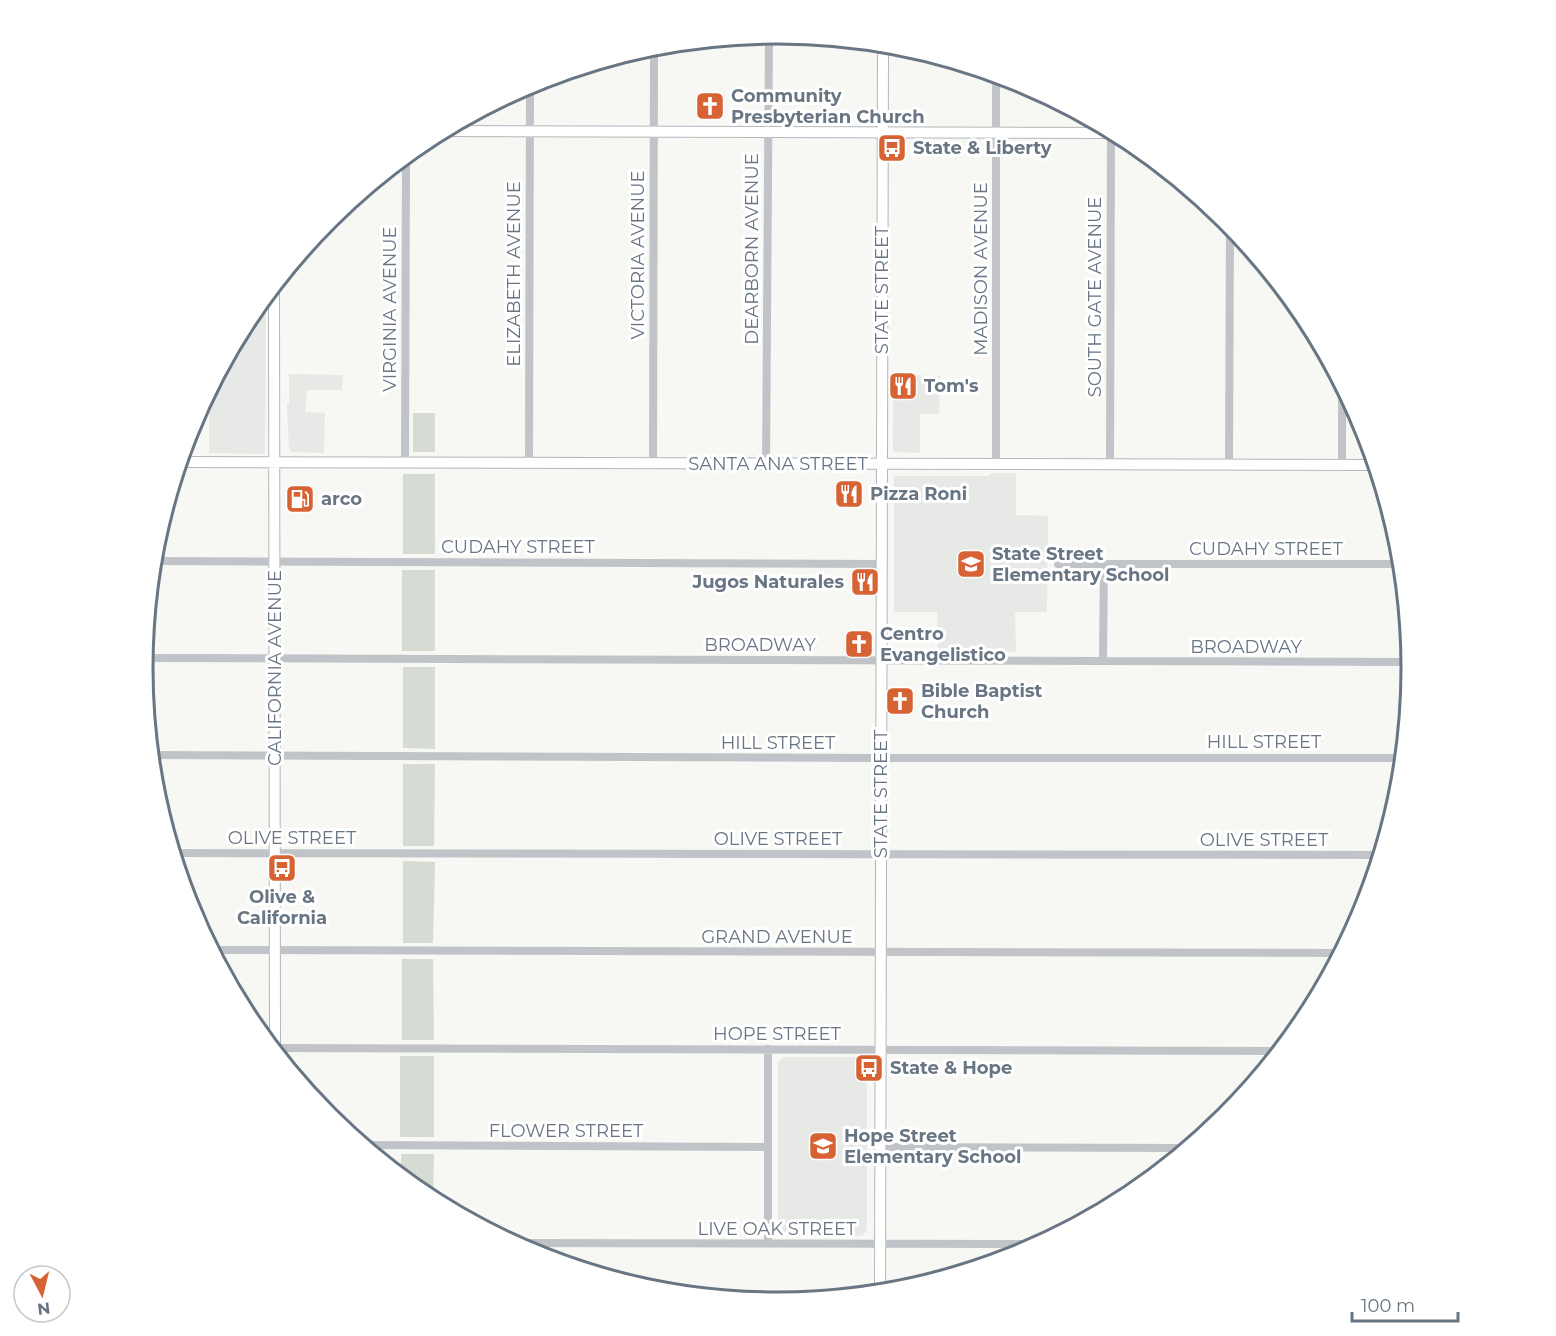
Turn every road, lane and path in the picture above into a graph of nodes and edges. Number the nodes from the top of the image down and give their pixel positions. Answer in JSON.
{"nodes":[{"id":1,"x":769,"y":44,"type":"edge"},
{"id":2,"x":883,"y":52,"type":"edge"},
{"id":3,"x":654,"y":56,"type":"edge"},
{"id":4,"x":996,"y":83,"type":"edge"},
{"id":5,"x":530,"y":95,"type":"edge"},
{"id":6,"x":460,"y":131,"type":"edge"},
{"id":7,"x":530,"y":131,"type":"junction"},
{"id":8,"x":653,"y":131,"type":"junction"},
{"id":9,"x":768,"y":132,"type":"junction"},
{"id":10,"x":1098,"y":132,"type":"edge"},
{"id":11,"x":882,"y":133,"type":"junction"},
{"id":12,"x":996,"y":133,"type":"junction"},
{"id":13,"x":1113,"y":141,"type":"edge"},
{"id":14,"x":406,"y":167,"type":"edge"},
{"id":15,"x":1230,"y":237,"type":"edge"},
{"id":16,"x":274,"y":300,"type":"edge"},
{"id":17,"x":1342,"y":401,"type":"edge"},
{"id":18,"x":189,"y":462,"type":"edge"},
{"id":19,"x":276,"y":463,"type":"junction"},
{"id":20,"x":405,"y":463,"type":"junction"},
{"id":21,"x":529,"y":464,"type":"junction"},
{"id":22,"x":653,"y":464,"type":"junction"},
{"id":23,"x":766,"y":464,"type":"junction"},
{"id":24,"x":1110,"y":464,"type":"junction"},
{"id":25,"x":1229,"y":464,"type":"junction"},
{"id":26,"x":882,"y":465,"type":"junction"},
{"id":27,"x":996,"y":465,"type":"junction"},
{"id":28,"x":1342,"y":465,"type":"junction"},
{"id":29,"x":1368,"y":465,"type":"edge"},
{"id":30,"x":163,"y":561,"type":"edge"},
{"id":31,"x":276,"y":562,"type":"junction"},
{"id":32,"x":881,"y":564,"type":"junction"},
{"id":33,"x":1058,"y":564,"type":"dead end"},
{"id":34,"x":1104,"y":564,"type":"junction"},
{"id":35,"x":1394,"y":564,"type":"edge"},
{"id":36,"x":153,"y":658,"type":"edge"},
{"id":37,"x":276,"y":659,"type":"junction"},
{"id":38,"x":881,"y":661,"type":"junction"},
{"id":39,"x":1103,"y":661,"type":"junction"},
{"id":40,"x":1402,"y":662,"type":"edge"},
{"id":41,"x":160,"y":755,"type":"edge"},
{"id":42,"x":275,"y":756,"type":"junction"},
{"id":43,"x":881,"y":758,"type":"junction"},
{"id":44,"x":1396,"y":758,"type":"edge"},
{"id":45,"x":182,"y":853,"type":"edge"},
{"id":46,"x":275,"y":854,"type":"junction"},
{"id":47,"x":881,"y":854,"type":"junction"},
{"id":48,"x":1373,"y":855,"type":"edge"},
{"id":49,"x":221,"y":950,"type":"edge"},
{"id":50,"x":275,"y":950,"type":"junction"},
{"id":51,"x":880,"y":952,"type":"junction"},
{"id":52,"x":1333,"y":953,"type":"edge"},
{"id":53,"x":274,"y":1036,"type":"edge"},
{"id":54,"x":284,"y":1049,"type":"edge"},
{"id":55,"x":768,"y":1049,"type":"junction"},
{"id":56,"x":880,"y":1049,"type":"junction"},
{"id":57,"x":1271,"y":1051,"type":"edge"},
{"id":58,"x":375,"y":1145,"type":"edge"},
{"id":59,"x":768,"y":1147,"type":"junction"},
{"id":60,"x":880,"y":1147,"type":"junction"},
{"id":61,"x":1177,"y":1148,"type":"edge"},
{"id":62,"x":535,"y":1243,"type":"edge"},
{"id":63,"x":768,"y":1244,"type":"junction"},
{"id":64,"x":880,"y":1244,"type":"junction"},
{"id":65,"x":1019,"y":1244,"type":"edge"},
{"id":66,"x":880,"y":1284,"type":"edge"}],
"edges":[{"from":1,"to":9,"type":"street","name":"DEARBORN AVENUE"},
{"from":2,"to":11,"type":"street","name":"STATE STREET"},
{"from":3,"to":8,"type":"street","name":"VICTORIA AVENUE"},
{"from":4,"to":12,"type":"street","name":"MADISON AVENUE"},
{"from":5,"to":7,"type":"street","name":"ELIZABETH AVENUE"},
{"from":6,"to":7,"type":"street"},
{"from":7,"to":8,"type":"street"},
{"from":7,"to":21,"type":"street","name":"ELIZABETH AVENUE"},
{"from":8,"to":9,"type":"street"},
{"from":8,"to":22,"type":"street","name":"VICTORIA AVENUE"},
{"from":9,"to":11,"type":"street"},
{"from":9,"to":23,"type":"street","name":"DEARBORN AVENUE"},
{"from":10,"to":12,"type":"street"},
{"from":11,"to":12,"type":"street"},
{"from":11,"to":26,"type":"street","name":"STATE STREET"},
{"from":12,"to":27,"type":"street","name":"MADISON AVENUE"},
{"from":13,"to":24,"type":"street","name":"SOUTH GATE AVENUE"},
{"from":14,"to":20,"type":"street","name":"VIRGINIA AVENUE"},
{"from":15,"to":25,"type":"street"},
{"from":16,"to":19,"type":"street","name":"CALIFORNIA AVENUE"},
{"from":17,"to":28,"type":"street"},
{"from":18,"to":19,"type":"street","name":"SANTA ANA STREET"},
{"from":19,"to":20,"type":"street","name":"SANTA ANA STREET"},
{"from":19,"to":31,"type":"street","name":"CALIFORNIA AVENUE"},
{"from":20,"to":21,"type":"street","name":"SANTA ANA STREET"},
{"from":21,"to":22,"type":"street","name":"SANTA ANA STREET"},
{"from":22,"to":23,"type":"street","name":"SANTA ANA STREET"},
{"from":23,"to":26,"type":"street","name":"SANTA ANA STREET"},
{"from":24,"to":25,"type":"street","name":"SANTA ANA STREET"},
{"from":24,"to":27,"type":"street","name":"SANTA ANA STREET"},
{"from":25,"to":28,"type":"street","name":"SANTA ANA STREET"},
{"from":26,"to":27,"type":"street","name":"SANTA ANA STREET"},
{"from":26,"to":32,"type":"street","name":"STATE STREET"},
{"from":28,"to":29,"type":"street","name":"SANTA ANA STREET"},
{"from":30,"to":31,"type":"street","name":"CUDAHY STREET"},
{"from":31,"to":32,"type":"street","name":"CUDAHY STREET"},
{"from":31,"to":37,"type":"street","name":"CALIFORNIA AVENUE"},
{"from":32,"to":38,"type":"street","name":"STATE STREET"},
{"from":33,"to":34,"type":"street","name":"CUDAHY STREET"},
{"from":34,"to":35,"type":"street","name":"CUDAHY STREET"},
{"from":34,"to":39,"type":"street"},
{"from":36,"to":37,"type":"street","name":"BROADWAY"},
{"from":37,"to":38,"type":"street","name":"BROADWAY"},
{"from":37,"to":42,"type":"street","name":"CALIFORNIA AVENUE"},
{"from":38,"to":39,"type":"street","name":"BROADWAY"},
{"from":38,"to":43,"type":"street","name":"STATE STREET"},
{"from":39,"to":40,"type":"street","name":"BROADWAY"},
{"from":41,"to":42,"type":"street","name":"HILL STREET"},
{"from":42,"to":43,"type":"street","name":"HILL STREET"},
{"from":42,"to":46,"type":"street","name":"CALIFORNIA AVENUE"},
{"from":43,"to":44,"type":"street","name":"HILL STREET"},
{"from":43,"to":47,"type":"street","name":"STATE STREET"},
{"from":45,"to":46,"type":"street","name":"OLIVE STREET"},
{"from":46,"to":47,"type":"street","name":"OLIVE STREET"},
{"from":46,"to":50,"type":"street","name":"CALIFORNIA AVENUE"},
{"from":47,"to":48,"type":"street","name":"OLIVE STREET"},
{"from":47,"to":51,"type":"street","name":"STATE STREET"},
{"from":49,"to":50,"type":"street","name":"GRAND AVENUE"},
{"from":50,"to":51,"type":"street","name":"GRAND AVENUE"},
{"from":50,"to":53,"type":"street","name":"CALIFORNIA AVENUE"},
{"from":51,"to":52,"type":"street","name":"GRAND AVENUE"},
{"from":51,"to":56,"type":"street","name":"STATE STREET"},
{"from":54,"to":55,"type":"street","name":"HOPE STREET"},
{"from":55,"to":56,"type":"street","name":"HOPE STREET"},
{"from":55,"to":59,"type":"street"},
{"from":56,"to":57,"type":"street","name":"HOPE STREET"},
{"from":56,"to":60,"type":"street","name":"STATE STREET"},
{"from":58,"to":59,"type":"street","name":"FLOWER STREET"},
{"from":59,"to":63,"type":"street"},
{"from":60,"to":61,"type":"street"},
{"from":60,"to":64,"type":"street","name":"STATE STREET"},
{"from":62,"to":63,"type":"street","name":"LIVE OAK STREET"},
{"from":63,"to":64,"type":"street","name":"LIVE OAK STREET"},
{"from":64,"to":65,"type":"street","name":"LIVE OAK STREET"},
{"from":64,"to":66,"type":"street","name":"STATE STREET"}]}
